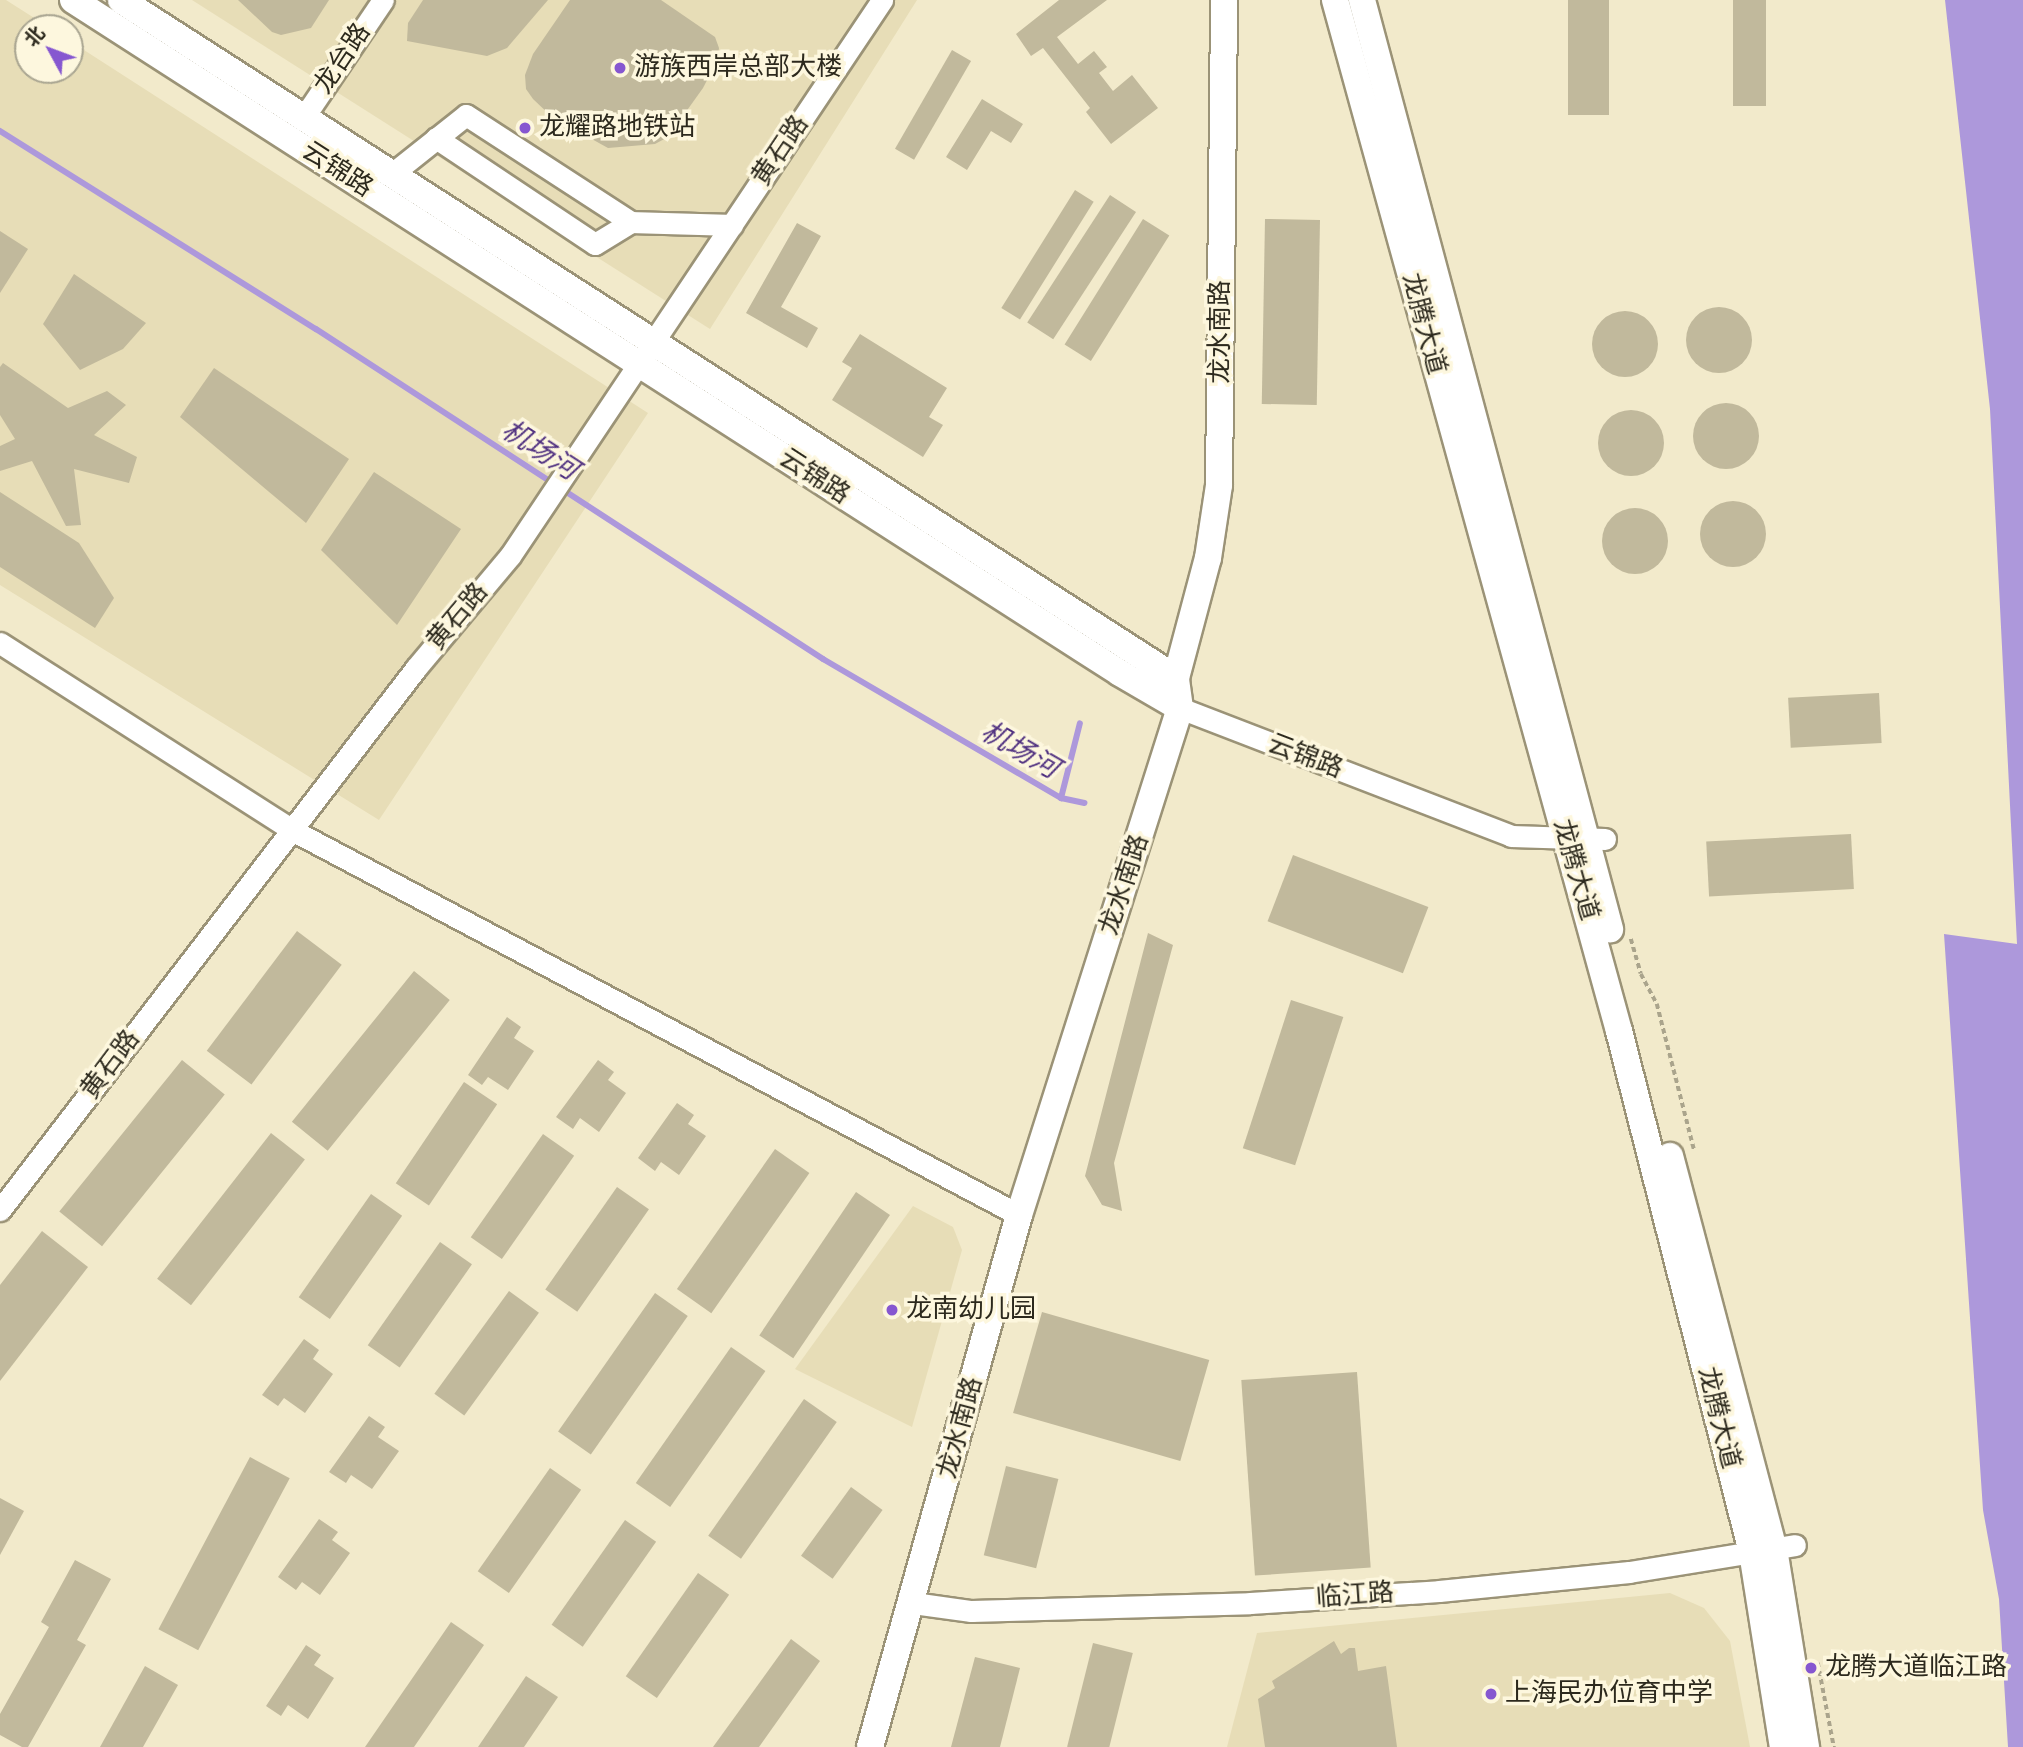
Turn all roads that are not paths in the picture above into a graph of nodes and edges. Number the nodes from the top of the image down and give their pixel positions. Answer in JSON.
{"nodes":[{"id":1,"x":73,"y":0,"type":"edge"},
{"id":2,"x":121,"y":0,"type":"edge"},
{"id":3,"x":383,"y":0,"type":"edge"},
{"id":4,"x":882,"y":0,"type":"edge"},
{"id":5,"x":1224,"y":0,"type":"edge"},
{"id":6,"x":1335,"y":0,"type":"edge"},
{"id":7,"x":1362,"y":0,"type":"edge"},
{"id":8,"x":304,"y":117,"type":"junction"},
{"id":9,"x":436,"y":138,"type":"junction"},
{"id":10,"x":393,"y":173,"type":"junction"},
{"id":11,"x":631,"y":222,"type":"junction"},
{"id":12,"x":732,"y":225,"type":"junction"},
{"id":13,"x":655,"y":342,"type":"junction"},
{"id":14,"x":639,"y":365,"type":"junction"},
{"id":15,"x":0,"y":643,"type":"edge"},
{"id":16,"x":1176,"y":678,"type":"junction"},
{"id":17,"x":1180,"y":708,"type":"junction"},
{"id":18,"x":292,"y":830,"type":"junction"},
{"id":19,"x":1586,"y":839,"type":"junction"},
{"id":20,"x":0,"y":1210,"type":"edge"},
{"id":21,"x":1019,"y":1215,"type":"junction"},
{"id":22,"x":1774,"y":1549,"type":"junction"},
{"id":23,"x":913,"y":1602,"type":"junction"},
{"id":24,"x":870,"y":1747,"type":"edge"},
{"id":25,"x":1783,"y":1747,"type":"edge"},
{"id":26,"x":1806,"y":1747,"type":"edge"}],
"edges":[{"from":1,"to":14,"type":"main road","name":"云锦路"},
{"from":2,"to":8,"type":"main road","name":"云锦路"},
{"from":3,"to":8,"type":"street","name":"龙台路"},
{"from":4,"to":12,"type":"street","name":"黄石路"},
{"from":5,"to":16,"type":"main road","name":"龙水南路"},
{"from":6,"to":19,"type":"main road","name":"龙腾大道"},
{"from":7,"to":19,"type":"main road","name":"龙腾大道"},
{"from":8,"to":10,"type":"main road","name":"云锦路"},
{"from":9,"to":10,"type":"street"},
{"from":9,"to":11,"type":"street"},
{"from":9,"to":11,"type":"street"},
{"from":10,"to":13,"type":"main road","name":"云锦路"},
{"from":11,"to":12,"type":"street"},
{"from":12,"to":13,"type":"street","name":"黄石路"},
{"from":13,"to":14,"type":"street","name":"黄石路"},
{"from":13,"to":16,"type":"main road","name":"云锦路"},
{"from":14,"to":17,"type":"main road","name":"云锦路"},
{"from":14,"to":18,"type":"street","name":"黄石路"},
{"from":15,"to":18,"type":"street"},
{"from":16,"to":17,"type":"main road","name":"龙水南路"},
{"from":17,"to":19,"type":"street","name":"云锦路"},
{"from":17,"to":21,"type":"main road","name":"龙水南路"},
{"from":18,"to":20,"type":"street","name":"黄石路"},
{"from":18,"to":21,"type":"street"},
{"from":19,"to":22,"type":"main road","name":"龙腾大道"},
{"from":21,"to":23,"type":"main road","name":"龙水南路"},
{"from":22,"to":23,"type":"street","name":"临江路"},
{"from":22,"to":25,"type":"main road","name":"龙腾大道"},
{"from":22,"to":26,"type":"main road","name":"龙腾大道"},
{"from":23,"to":24,"type":"main road","name":"龙水南路"}]}
